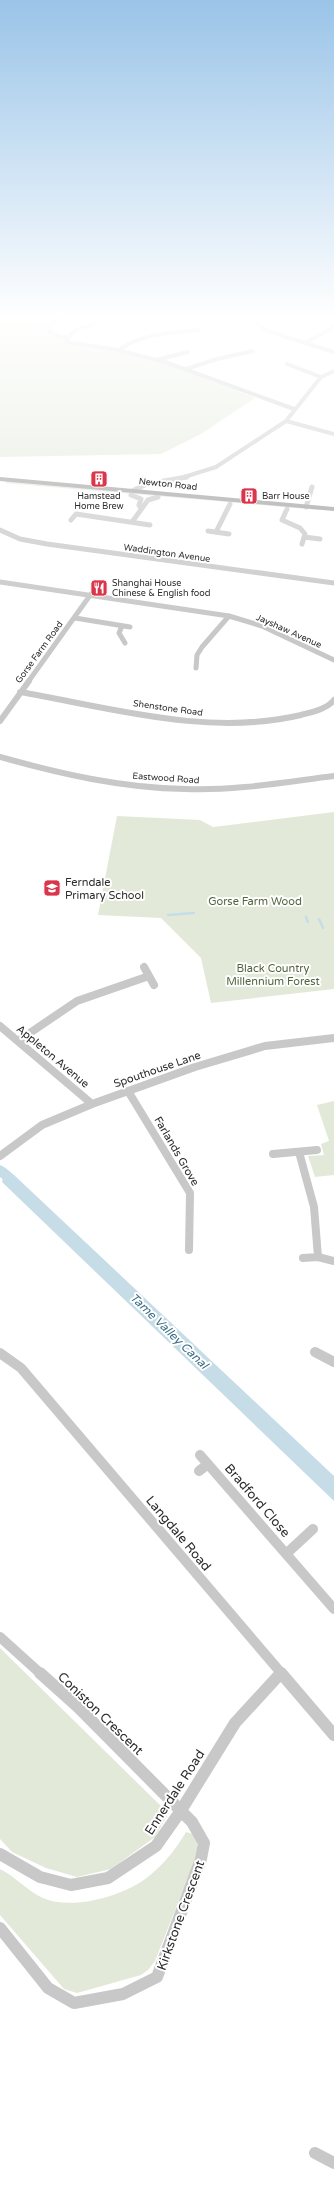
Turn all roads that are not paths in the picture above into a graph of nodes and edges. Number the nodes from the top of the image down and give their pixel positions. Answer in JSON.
{"nodes":[{"id":1,"x":289,"y":417,"type":"edge"},
{"id":2,"x":286,"y":421,"type":"junction"},
{"id":3,"x":334,"y":434,"type":"edge"},
{"id":4,"x":3,"y":480,"type":"edge"},
{"id":5,"x":153,"y":483,"type":"junction"},
{"id":6,"x":0,"y":485,"type":"edge"},
{"id":7,"x":312,"y":486,"type":"dead end"},
{"id":8,"x":133,"y":492,"type":"junction"},
{"id":9,"x":157,"y":495,"type":"junction"},
{"id":10,"x":230,"y":504,"type":"junction"},
{"id":11,"x":306,"y":507,"type":"junction"},
{"id":12,"x":142,"y":508,"type":"junction"},
{"id":13,"x":334,"y":509,"type":"edge"},
{"id":14,"x":287,"y":510,"type":"junction"},
{"id":15,"x":334,"y":513,"type":"edge"},
{"id":16,"x":71,"y":520,"type":"dead end"},
{"id":17,"x":132,"y":522,"type":"junction"},
{"id":18,"x":150,"y":525,"type":"dead end"},
{"id":19,"x":0,"y":530,"type":"edge"},
{"id":20,"x":208,"y":531,"type":"dead end"},
{"id":21,"x":216,"y":532,"type":"junction"},
{"id":22,"x":229,"y":534,"type":"dead end"},
{"id":23,"x":304,"y":537,"type":"junction"},
{"id":24,"x":320,"y":539,"type":"dead end"},
{"id":25,"x":302,"y":544,"type":"dead end"},
{"id":26,"x":2,"y":582,"type":"edge"},
{"id":27,"x":334,"y":583,"type":"edge"},
{"id":28,"x":0,"y":590,"type":"edge"},
{"id":29,"x":91,"y":594,"type":"junction"},
{"id":30,"x":229,"y":616,"type":"junction"},
{"id":31,"x":75,"y":618,"type":"junction"},
{"id":32,"x":122,"y":626,"type":"junction"},
{"id":33,"x":130,"y":627,"type":"dead end"},
{"id":34,"x":125,"y":644,"type":"dead end"},
{"id":35,"x":334,"y":660,"type":"edge"},
{"id":36,"x":196,"y":668,"type":"dead end"},
{"id":37,"x":20,"y":692,"type":"junction"},
{"id":38,"x":334,"y":700,"type":"edge"},
{"id":39,"x":0,"y":721,"type":"edge"},
{"id":40,"x":0,"y":757,"type":"edge"},
{"id":41,"x":334,"y":776,"type":"edge"},
{"id":42,"x":144,"y":967,"type":"dead end"},
{"id":43,"x":148,"y":976,"type":"junction"},
{"id":44,"x":154,"y":985,"type":"dead end"},
{"id":45,"x":0,"y":1026,"type":"edge"},
{"id":46,"x":334,"y":1038,"type":"edge"},
{"id":47,"x":18,"y":1041,"type":"junction"},
{"id":48,"x":128,"y":1091,"type":"junction"},
{"id":49,"x":92,"y":1104,"type":"junction"},
{"id":50,"x":317,"y":1150,"type":"dead end"},
{"id":51,"x":299,"y":1152,"type":"junction"},
{"id":52,"x":272,"y":1154,"type":"dead end"},
{"id":53,"x":0,"y":1156,"type":"edge"},
{"id":54,"x":189,"y":1250,"type":"dead end"},
{"id":55,"x":318,"y":1257,"type":"junction"},
{"id":56,"x":303,"y":1258,"type":"dead end"},
{"id":57,"x":334,"y":1261,"type":"edge"},
{"id":58,"x":315,"y":1352,"type":"dead end"},
{"id":59,"x":0,"y":1353,"type":"edge"},
{"id":60,"x":334,"y":1362,"type":"edge"},
{"id":61,"x":200,"y":1455,"type":"dead end"},
{"id":62,"x":208,"y":1464,"type":"junction"},
{"id":63,"x":199,"y":1471,"type":"dead end"},
{"id":64,"x":313,"y":1529,"type":"dead end"},
{"id":65,"x":286,"y":1554,"type":"junction"},
{"id":66,"x":334,"y":1609,"type":"edge"},
{"id":67,"x":0,"y":1637,"type":"edge"},
{"id":68,"x":280,"y":1674,"type":"junction"},
{"id":69,"x":334,"y":1735,"type":"edge"},
{"id":70,"x":180,"y":1812,"type":"junction"},
{"id":71,"x":0,"y":1854,"type":"edge"},
{"id":72,"x":0,"y":1928,"type":"edge"},
{"id":73,"x":315,"y":2153,"type":"dead end"},
{"id":74,"x":334,"y":2163,"type":"edge"}],
"edges":[{"from":1,"to":2,"type":"street"},
{"from":2,"to":3,"type":"street"},
{"from":2,"to":5,"type":"street"},
{"from":4,"to":8,"type":"highway","name":"Newton Road"},
{"from":5,"to":8,"type":"street"},
{"from":5,"to":9,"type":"street"},
{"from":6,"to":8,"type":"highway","name":"Newton Road"},
{"from":7,"to":11,"type":"street"},
{"from":8,"to":9,"type":"highway","name":"Newton Road"},
{"from":8,"to":12,"type":"street"},
{"from":9,"to":10,"type":"highway","name":"Newton Road"},
{"from":9,"to":11,"type":"highway","name":"Newton Road"},
{"from":9,"to":12,"type":"street"},
{"from":10,"to":14,"type":"highway","name":"Newton Road"},
{"from":10,"to":21,"type":"street"},
{"from":11,"to":13,"type":"highway","name":"Newton Road"},
{"from":12,"to":17,"type":"street"},
{"from":14,"to":15,"type":"highway","name":"Newton Road"},
{"from":14,"to":23,"type":"street"},
{"from":16,"to":17,"type":"street"},
{"from":17,"to":18,"type":"street"},
{"from":19,"to":27,"type":"street","name":"Waddington Avenue"},
{"from":20,"to":21,"type":"street"},
{"from":21,"to":22,"type":"street"},
{"from":23,"to":24,"type":"street"},
{"from":23,"to":25,"type":"street"},
{"from":26,"to":28,"type":"street"},
{"from":26,"to":29,"type":"street","name":"Jayshaw Avenue"},
{"from":29,"to":30,"type":"street","name":"Jayshaw Avenue"},
{"from":29,"to":31,"type":"street","name":"Gorse Farm Road"},
{"from":30,"to":35,"type":"street","name":"Jayshaw Avenue"},
{"from":30,"to":36,"type":"street"},
{"from":31,"to":32,"type":"street"},
{"from":31,"to":37,"type":"street","name":"Gorse Farm Road"},
{"from":32,"to":33,"type":"street"},
{"from":32,"to":34,"type":"street"},
{"from":37,"to":38,"type":"street","name":"Shenstone Road"},
{"from":37,"to":39,"type":"street","name":"Gorse Farm Road"},
{"from":40,"to":41,"type":"street","name":"Eastwood Road"},
{"from":42,"to":43,"type":"street"},
{"from":43,"to":44,"type":"street"},
{"from":43,"to":47,"type":"street"},
{"from":45,"to":47,"type":"street","name":"Appleton Avenue"},
{"from":46,"to":48,"type":"street","name":"Spouthouse Lane"},
{"from":47,"to":49,"type":"street","name":"Appleton Avenue"},
{"from":48,"to":49,"type":"street","name":"Spouthouse Lane"},
{"from":48,"to":54,"type":"street","name":"Farlands Grove"},
{"from":49,"to":53,"type":"street","name":"Spouthouse Lane"},
{"from":50,"to":51,"type":"street"},
{"from":51,"to":52,"type":"street"},
{"from":51,"to":55,"type":"street"},
{"from":55,"to":56,"type":"street"},
{"from":55,"to":57,"type":"street"},
{"from":58,"to":60,"type":"street"},
{"from":59,"to":68,"type":"street","name":"Langdale Road"},
{"from":61,"to":62,"type":"street","name":"Bradford Close"},
{"from":62,"to":63,"type":"street","name":"Bradford Close"},
{"from":62,"to":65,"type":"street","name":"Bradford Close"},
{"from":64,"to":65,"type":"street","name":"Bradford Close"},
{"from":65,"to":66,"type":"street","name":"Bradford Close"},
{"from":67,"to":70,"type":"street","name":"Coniston Crescent"},
{"from":68,"to":69,"type":"street","name":"Langdale Road"},
{"from":68,"to":70,"type":"street","name":"Ennerdale Road"},
{"from":70,"to":71,"type":"street","name":"Ennerdale Road"},
{"from":70,"to":72,"type":"street","name":"Kirkstone Crescent"},
{"from":73,"to":74,"type":"street"}]}
